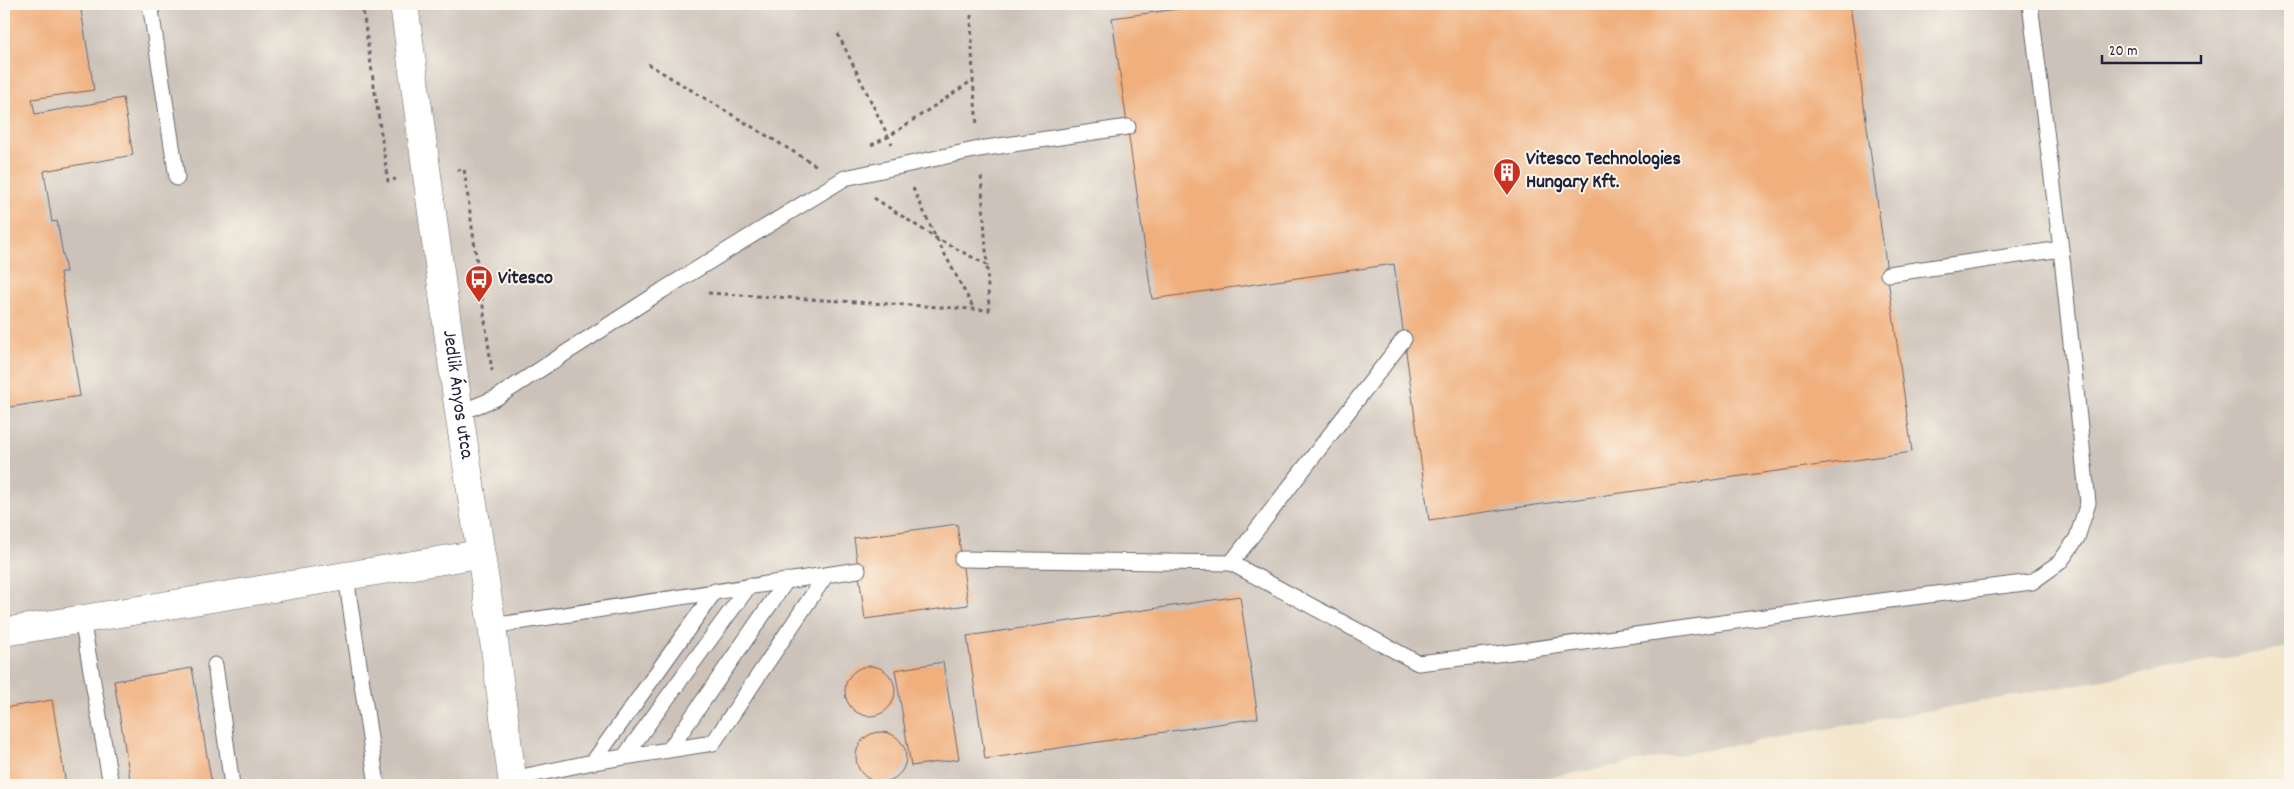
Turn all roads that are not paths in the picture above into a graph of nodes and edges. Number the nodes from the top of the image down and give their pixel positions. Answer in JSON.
{"nodes":[{"id":1,"x":150,"y":4,"type":"edge"},
{"id":2,"x":404,"y":4,"type":"edge"},
{"id":3,"x":2030,"y":4,"type":"edge"},
{"id":4,"x":1128,"y":127,"type":"dead end"},
{"id":5,"x":177,"y":178,"type":"dead end"},
{"id":6,"x":2061,"y":249,"type":"junction"},
{"id":7,"x":1888,"y":274,"type":"dead end"},
{"id":8,"x":1404,"y":339,"type":"dead end"},
{"id":9,"x":459,"y":413,"type":"junction"},
{"id":10,"x":480,"y":554,"type":"junction"},
{"id":11,"x":962,"y":559,"type":"dead end"},
{"id":12,"x":1231,"y":563,"type":"junction"},
{"id":13,"x":858,"y":570,"type":"dead end"},
{"id":14,"x":826,"y":575,"type":"junction"},
{"id":15,"x":346,"y":577,"type":"junction"},
{"id":16,"x":787,"y":580,"type":"junction"},
{"id":17,"x":749,"y":586,"type":"junction"},
{"id":18,"x":715,"y":591,"type":"junction"},
{"id":19,"x":82,"y":619,"type":"junction"},
{"id":20,"x":492,"y":626,"type":"junction"},
{"id":21,"x":4,"y":632,"type":"edge"},
{"id":22,"x":215,"y":665,"type":"dead end"},
{"id":23,"x":669,"y":750,"type":"junction"},
{"id":24,"x":624,"y":757,"type":"junction"},
{"id":25,"x":594,"y":762,"type":"junction"},
{"id":26,"x":513,"y":782,"type":"edge"},
{"id":27,"x":111,"y":785,"type":"edge"},
{"id":28,"x":232,"y":785,"type":"edge"},
{"id":29,"x":377,"y":785,"type":"edge"}],
"edges":[{"from":1,"to":5,"type":"lane"},
{"from":2,"to":9,"type":"street","name":"Jedlik Ányos utca"},
{"from":3,"to":6,"type":"lane"},
{"from":4,"to":9,"type":"lane"},
{"from":6,"to":7,"type":"lane"},
{"from":6,"to":12,"type":"lane"},
{"from":8,"to":12,"type":"lane"},
{"from":9,"to":10,"type":"street","name":"Jedlik Ányos utca"},
{"from":10,"to":15,"type":"street"},
{"from":10,"to":20,"type":"street","name":"Jedlik Ányos utca"},
{"from":11,"to":12,"type":"lane"},
{"from":13,"to":14,"type":"lane"},
{"from":14,"to":16,"type":"lane"},
{"from":14,"to":23,"type":"lane"},
{"from":15,"to":19,"type":"street"},
{"from":15,"to":29,"type":"lane"},
{"from":16,"to":17,"type":"lane"},
{"from":16,"to":23,"type":"lane"},
{"from":17,"to":18,"type":"lane"},
{"from":17,"to":24,"type":"lane"},
{"from":18,"to":20,"type":"lane"},
{"from":18,"to":25,"type":"lane"},
{"from":19,"to":21,"type":"street"},
{"from":19,"to":27,"type":"lane"},
{"from":20,"to":26,"type":"street","name":"Jedlik Ányos utca"},
{"from":22,"to":28,"type":"lane"},
{"from":23,"to":24,"type":"lane"},
{"from":24,"to":25,"type":"lane"},
{"from":25,"to":26,"type":"lane"}]}
